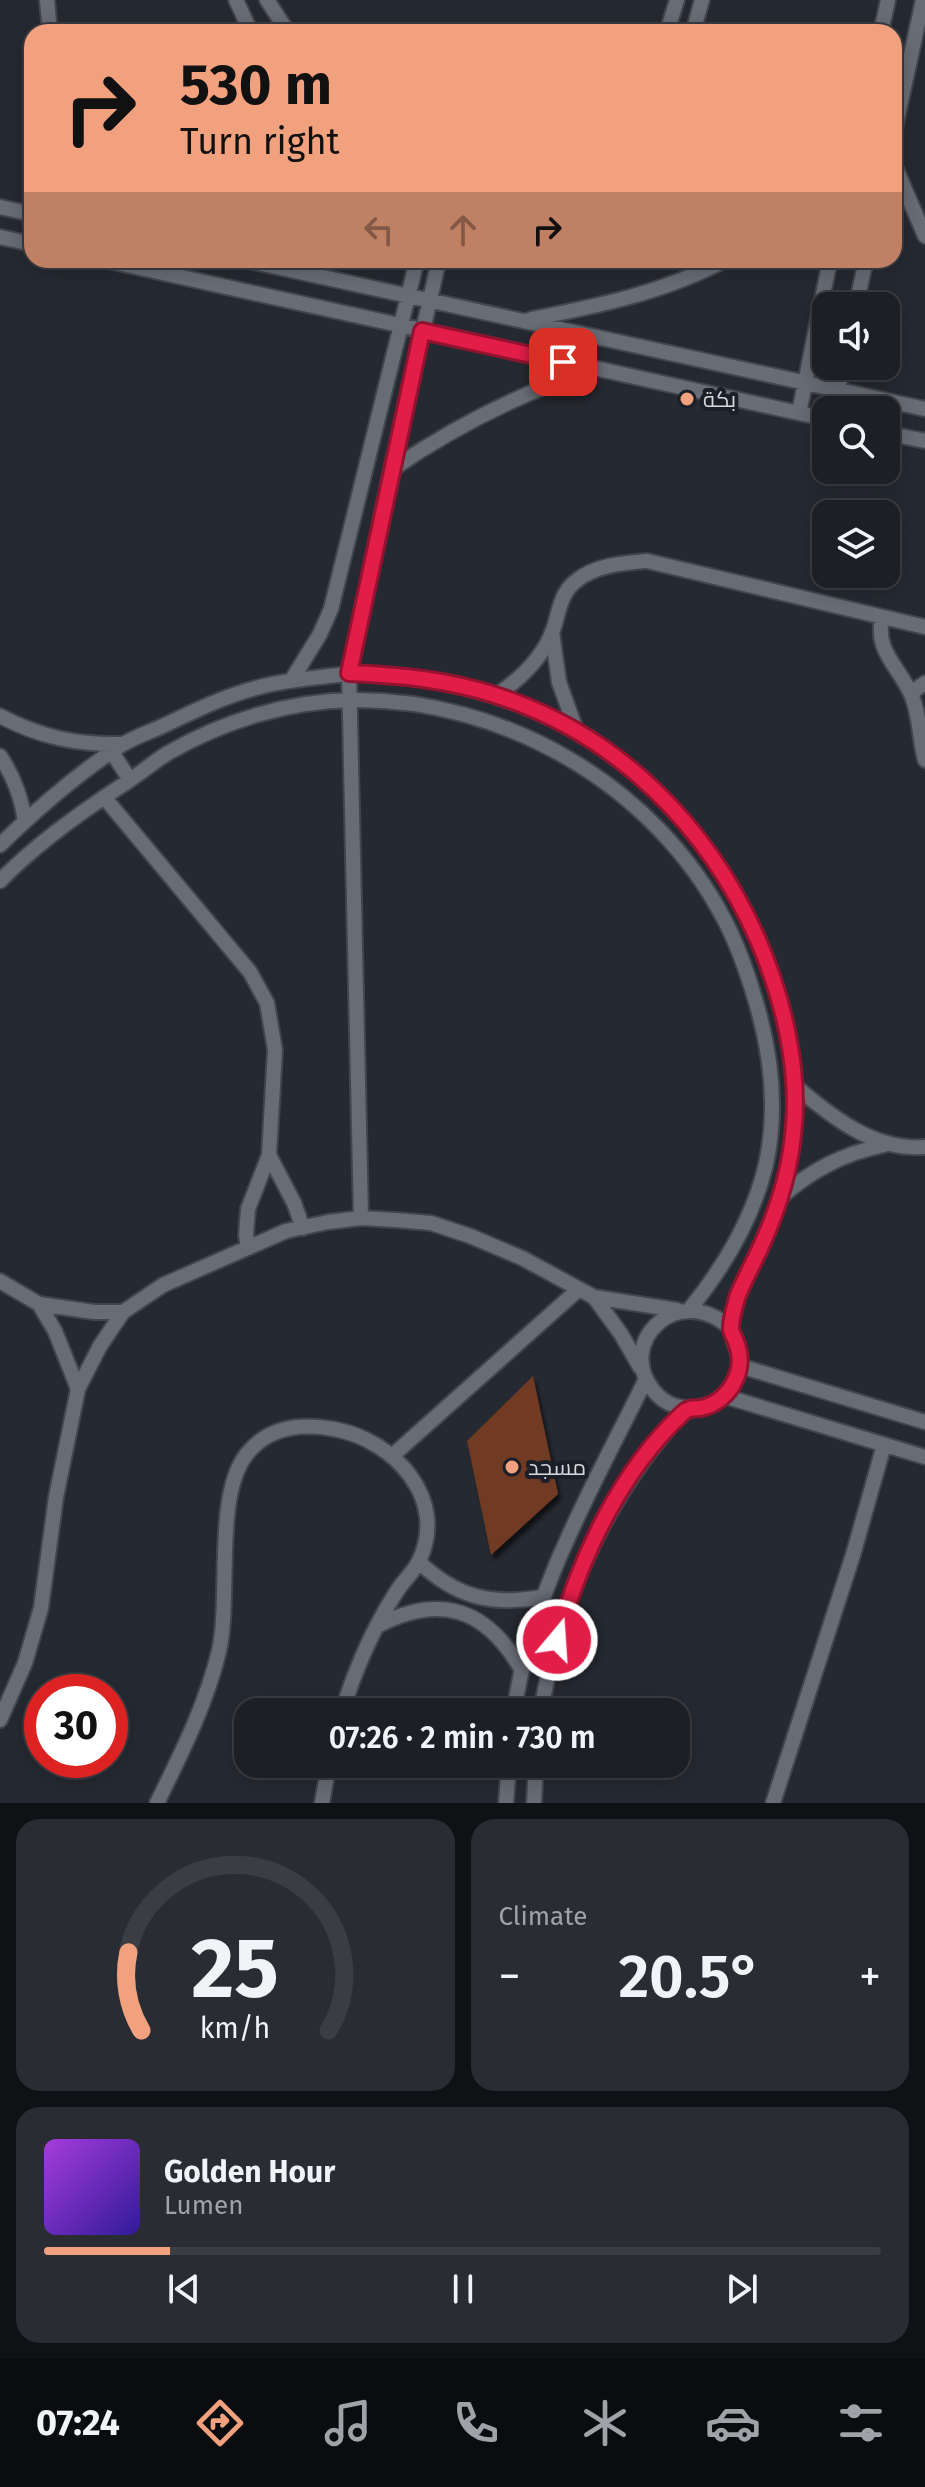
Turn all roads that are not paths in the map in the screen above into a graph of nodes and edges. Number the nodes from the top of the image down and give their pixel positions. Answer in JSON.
{"nodes":[{"id":1,"x":47,"y":0,"type":"edge"},
{"id":2,"x":236,"y":0,"type":"edge"},
{"id":3,"x":267,"y":0,"type":"edge"},
{"id":4,"x":677,"y":0,"type":"edge"},
{"id":5,"x":702,"y":0,"type":"edge"},
{"id":6,"x":888,"y":0,"type":"edge"},
{"id":7,"x":923,"y":0,"type":"edge"},
{"id":8,"x":49,"y":24,"type":"edge"},
{"id":9,"x":247,"y":24,"type":"edge"},
{"id":10,"x":283,"y":24,"type":"edge"},
{"id":11,"x":671,"y":24,"type":"edge"},
{"id":12,"x":695,"y":24,"type":"edge"},
{"id":13,"x":883,"y":24,"type":"edge"},
{"id":14,"x":902,"y":96,"type":"edge"},
{"id":15,"x":902,"y":183,"type":"edge"},
{"id":16,"x":0,"y":207,"type":"edge"},
{"id":17,"x":24,"y":212,"type":"edge"},
{"id":18,"x":925,"y":236,"type":"edge"},
{"id":19,"x":0,"y":237,"type":"edge"},
{"id":20,"x":24,"y":242,"type":"edge"},
{"id":21,"x":140,"y":268,"type":"edge"},
{"id":22,"x":281,"y":268,"type":"edge"},
{"id":23,"x":415,"y":268,"type":"edge"},
{"id":24,"x":437,"y":268,"type":"edge"},
{"id":25,"x":707,"y":268,"type":"edge"},
{"id":26,"x":828,"y":268,"type":"edge"},
{"id":27,"x":864,"y":268,"type":"edge"},
{"id":28,"x":859,"y":292,"type":"edge"},
{"id":29,"x":409,"y":296,"type":"junction"},
{"id":30,"x":429,"y":300,"type":"junction"},
{"id":31,"x":523,"y":321,"type":"junction"},
{"id":32,"x":402,"y":326,"type":"junction"},
{"id":33,"x":422,"y":331,"type":"junction"},
{"id":34,"x":594,"y":369,"type":"junction"},
{"id":35,"x":840,"y":380,"type":"edge"},
{"id":36,"x":805,"y":383,"type":"junction"},
{"id":37,"x":838,"y":389,"type":"junction"},
{"id":38,"x":836,"y":396,"type":"edge"},
{"id":39,"x":925,"y":409,"type":"edge"},
{"id":40,"x":799,"y":413,"type":"junction"},
{"id":41,"x":812,"y":416,"type":"edge"},
{"id":42,"x":900,"y":436,"type":"edge"},
{"id":43,"x":925,"y":441,"type":"edge"},
{"id":44,"x":391,"y":470,"type":"junction"},
{"id":45,"x":882,"y":618,"type":"junction"},
{"id":46,"x":925,"y":627,"type":"edge"},
{"id":47,"x":552,"y":631,"type":"junction"},
{"id":48,"x":349,"y":673,"type":"junction"},
{"id":49,"x":291,"y":681,"type":"junction"},
{"id":50,"x":925,"y":683,"type":"edge"},
{"id":51,"x":911,"y":693,"type":"junction"},
{"id":52,"x":497,"y":695,"type":"junction"},
{"id":53,"x":350,"y":700,"type":"junction"},
{"id":54,"x":0,"y":716,"type":"edge"},
{"id":55,"x":577,"y":732,"type":"junction"},
{"id":56,"x":117,"y":748,"type":"junction"},
{"id":57,"x":0,"y":756,"type":"edge"},
{"id":58,"x":925,"y":760,"type":"edge"},
{"id":59,"x":130,"y":780,"type":"junction"},
{"id":60,"x":104,"y":797,"type":"junction"},
{"id":61,"x":25,"y":821,"type":"junction"},
{"id":62,"x":0,"y":845,"type":"edge"},
{"id":63,"x":0,"y":881,"type":"edge"},
{"id":64,"x":795,"y":1086,"type":"junction"},
{"id":65,"x":884,"y":1145,"type":"junction"},
{"id":66,"x":925,"y":1147,"type":"edge"},
{"id":67,"x":269,"y":1155,"type":"junction"},
{"id":68,"x":781,"y":1197,"type":"junction"},
{"id":69,"x":361,"y":1218,"type":"junction"},
{"id":70,"x":303,"y":1228,"type":"junction"},
{"id":71,"x":248,"y":1248,"type":"junction"},
{"id":72,"x":0,"y":1281,"type":"edge"},
{"id":73,"x":579,"y":1289,"type":"junction"},
{"id":74,"x":594,"y":1297,"type":"junction"},
{"id":75,"x":39,"y":1304,"type":"junction"},
{"id":76,"x":686,"y":1310,"type":"junction"},
{"id":77,"x":123,"y":1312,"type":"junction"},
{"id":78,"x":731,"y":1329,"type":"junction"},
{"id":79,"x":740,"y":1366,"type":"junction"},
{"id":80,"x":645,"y":1376,"type":"junction"},
{"id":81,"x":78,"y":1389,"type":"junction"},
{"id":82,"x":724,"y":1396,"type":"junction"},
{"id":83,"x":686,"y":1409,"type":"junction"},
{"id":84,"x":925,"y":1422,"type":"edge"},
{"id":85,"x":884,"y":1445,"type":"junction"},
{"id":86,"x":392,"y":1456,"type":"junction"},
{"id":87,"x":925,"y":1457,"type":"edge"},
{"id":88,"x":419,"y":1562,"type":"junction"},
{"id":89,"x":467,"y":1594,"type":"junction"},
{"id":90,"x":542,"y":1597,"type":"junction"},
{"id":91,"x":459,"y":1612,"type":"junction"},
{"id":92,"x":378,"y":1625,"type":"junction"},
{"id":93,"x":520,"y":1667,"type":"junction"},
{"id":94,"x":346,"y":1698,"type":"edge"},
{"id":95,"x":516,"y":1698,"type":"edge"},
{"id":96,"x":543,"y":1698,"type":"edge"},
{"id":97,"x":0,"y":1720,"type":"edge"},
{"id":98,"x":326,"y":1778,"type":"edge"},
{"id":99,"x":508,"y":1778,"type":"edge"},
{"id":100,"x":535,"y":1778,"type":"edge"},
{"id":101,"x":157,"y":1803,"type":"edge"},
{"id":102,"x":322,"y":1803,"type":"edge"},
{"id":103,"x":506,"y":1803,"type":"edge"},
{"id":104,"x":534,"y":1803,"type":"edge"},
{"id":105,"x":773,"y":1803,"type":"edge"}],
"edges":[{"from":1,"to":8,"type":"street"},
{"from":2,"to":9,"type":"street"},
{"from":3,"to":10,"type":"street"},
{"from":4,"to":11,"type":"street"},
{"from":5,"to":12,"type":"street"},
{"from":6,"to":13,"type":"street"},
{"from":7,"to":14,"type":"street"},
{"from":15,"to":18,"type":"street"},
{"from":16,"to":17,"type":"street"},
{"from":19,"to":20,"type":"street"},
{"from":21,"to":32,"type":"street"},
{"from":22,"to":29,"type":"street"},
{"from":23,"to":29,"type":"street"},
{"from":24,"to":30,"type":"street"},
{"from":25,"to":31,"type":"street"},
{"from":26,"to":36,"type":"street"},
{"from":27,"to":28,"type":"street"},
{"from":29,"to":30,"type":"street"},
{"from":29,"to":32,"type":"street"},
{"from":30,"to":31,"type":"street"},
{"from":30,"to":33,"type":"street"},
{"from":31,"to":36,"type":"street"},
{"from":32,"to":33,"type":"street"},
{"from":32,"to":49,"type":"street"},
{"from":33,"to":34,"type":"street"},
{"from":33,"to":44,"type":"street"},
{"from":34,"to":40,"type":"street"},
{"from":34,"to":44,"type":"street"},
{"from":35,"to":37,"type":"street"},
{"from":36,"to":37,"type":"street"},
{"from":36,"to":40,"type":"street"},
{"from":37,"to":38,"type":"street"},
{"from":37,"to":39,"type":"street"},
{"from":40,"to":41,"type":"street"},
{"from":42,"to":43,"type":"street"},
{"from":44,"to":48,"type":"street"},
{"from":45,"to":46,"type":"street"},
{"from":45,"to":47,"type":"street"},
{"from":45,"to":51,"type":"street"},
{"from":47,"to":52,"type":"street"},
{"from":47,"to":55,"type":"street"},
{"from":48,"to":49,"type":"street"},
{"from":48,"to":52,"type":"street"},
{"from":48,"to":53,"type":"street"},
{"from":49,"to":56,"type":"street"},
{"from":50,"to":51,"type":"street"},
{"from":51,"to":58,"type":"street"},
{"from":52,"to":55,"type":"street"},
{"from":53,"to":59,"type":"street"},
{"from":53,"to":69,"type":"street"},
{"from":53,"to":76,"type":"street"},
{"from":54,"to":56,"type":"street"},
{"from":55,"to":64,"type":"street"},
{"from":56,"to":59,"type":"street"},
{"from":56,"to":61,"type":"street"},
{"from":57,"to":61,"type":"street"},
{"from":59,"to":60,"type":"street"},
{"from":60,"to":63,"type":"street"},
{"from":60,"to":67,"type":"street"},
{"from":61,"to":62,"type":"street"},
{"from":64,"to":65,"type":"street"},
{"from":64,"to":68,"type":"street"},
{"from":65,"to":66,"type":"street"},
{"from":65,"to":68,"type":"street"},
{"from":67,"to":70,"type":"street"},
{"from":67,"to":71,"type":"street"},
{"from":68,"to":78,"type":"street"},
{"from":69,"to":70,"type":"street"},
{"from":69,"to":73,"type":"street"},
{"from":70,"to":71,"type":"street"},
{"from":71,"to":77,"type":"street"},
{"from":72,"to":75,"type":"street"},
{"from":73,"to":74,"type":"street"},
{"from":73,"to":86,"type":"street"},
{"from":74,"to":76,"type":"street"},
{"from":74,"to":80,"type":"street"},
{"from":75,"to":77,"type":"street"},
{"from":75,"to":81,"type":"street"},
{"from":76,"to":78,"type":"street"},
{"from":76,"to":80,"type":"street"},
{"from":77,"to":81,"type":"street"},
{"from":78,"to":79,"type":"street"},
{"from":79,"to":82,"type":"street"},
{"from":79,"to":84,"type":"street"},
{"from":80,"to":83,"type":"street"},
{"from":80,"to":90,"type":"street"},
{"from":81,"to":97,"type":"street"},
{"from":82,"to":83,"type":"street"},
{"from":82,"to":85,"type":"street"},
{"from":83,"to":96,"type":"street"},
{"from":85,"to":87,"type":"street"},
{"from":85,"to":105,"type":"street"},
{"from":86,"to":88,"type":"street"},
{"from":86,"to":101,"type":"street"},
{"from":88,"to":89,"type":"street"},
{"from":88,"to":92,"type":"street"},
{"from":89,"to":90,"type":"street"},
{"from":89,"to":91,"type":"street"},
{"from":90,"to":93,"type":"street"},
{"from":91,"to":92,"type":"street"},
{"from":91,"to":93,"type":"street"},
{"from":92,"to":94,"type":"street"},
{"from":93,"to":95,"type":"street"},
{"from":98,"to":102,"type":"street"},
{"from":99,"to":103,"type":"street"},
{"from":100,"to":104,"type":"street"}]}
